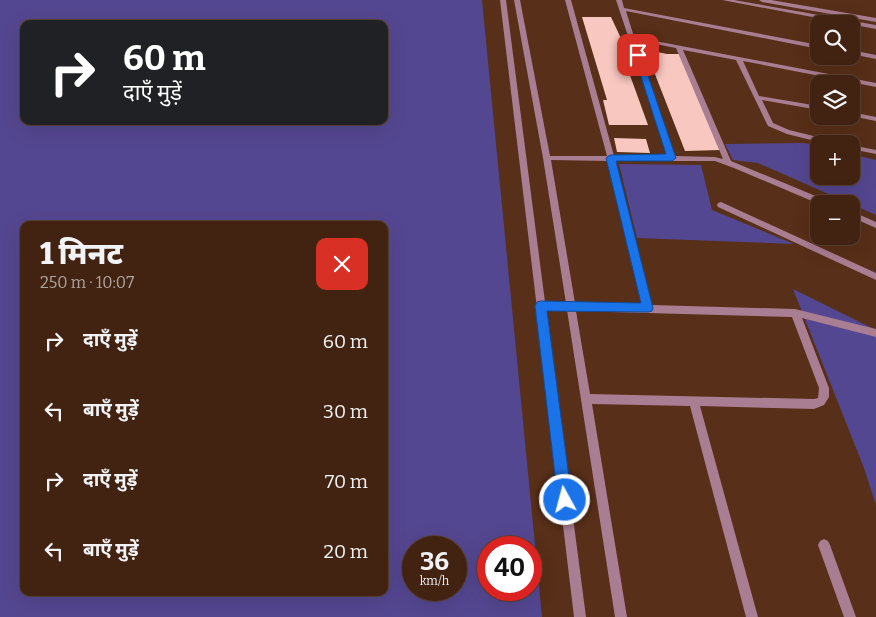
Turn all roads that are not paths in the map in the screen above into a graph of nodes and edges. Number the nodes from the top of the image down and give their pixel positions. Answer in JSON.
{"nodes":[{"id":1,"x":502,"y":0,"type":"edge"},
{"id":2,"x":517,"y":0,"type":"edge"},
{"id":3,"x":568,"y":0,"type":"edge"},
{"id":4,"x":619,"y":0,"type":"edge"},
{"id":5,"x":725,"y":0,"type":"edge"},
{"id":6,"x":762,"y":0,"type":"edge"},
{"id":7,"x":622,"y":9,"type":"junction"},
{"id":8,"x":876,"y":20,"type":"edge"},
{"id":9,"x":876,"y":26,"type":"edge"},
{"id":10,"x":632,"y":38,"type":"junction"},
{"id":11,"x":810,"y":45,"type":"edge"},
{"id":12,"x":679,"y":48,"type":"junction"},
{"id":13,"x":860,"y":53,"type":"edge"},
{"id":14,"x":876,"y":56,"type":"edge"},
{"id":15,"x":739,"y":60,"type":"junction"},
{"id":16,"x":876,"y":85,"type":"edge"},
{"id":17,"x":756,"y":97,"type":"junction"},
{"id":18,"x":810,"y":106,"type":"edge"},
{"id":19,"x":860,"y":116,"type":"edge"},
{"id":20,"x":876,"y":119,"type":"edge"},
{"id":21,"x":810,"y":137,"type":"edge"},
{"id":22,"x":860,"y":149,"type":"edge"},
{"id":23,"x":876,"y":152,"type":"edge"},
{"id":24,"x":547,"y":158,"type":"junction"},
{"id":25,"x":610,"y":158,"type":"junction"},
{"id":26,"x":672,"y":158,"type":"junction"},
{"id":27,"x":728,"y":163,"type":"junction"},
{"id":28,"x":810,"y":197,"type":"edge"},
{"id":29,"x":721,"y":205,"type":"dead end"},
{"id":30,"x":860,"y":218,"type":"edge"},
{"id":31,"x":876,"y":225,"type":"edge"},
{"id":32,"x":876,"y":277,"type":"edge"},
{"id":33,"x":541,"y":306,"type":"junction"},
{"id":34,"x":572,"y":306,"type":"junction"},
{"id":35,"x":648,"y":308,"type":"junction"},
{"id":36,"x":795,"y":313,"type":"junction"},
{"id":37,"x":876,"y":333,"type":"edge"},
{"id":38,"x":586,"y":399,"type":"junction"},
{"id":39,"x":694,"y":401,"type":"junction"},
{"id":40,"x":824,"y":545,"type":"dead end"},
{"id":41,"x":580,"y":617,"type":"edge"},
{"id":42,"x":621,"y":617,"type":"edge"},
{"id":43,"x":752,"y":617,"type":"edge"},
{"id":44,"x":850,"y":617,"type":"edge"}],
"edges":[{"from":1,"to":33,"type":"street"},
{"from":2,"to":24,"type":"street"},
{"from":3,"to":25,"type":"street"},
{"from":4,"to":7,"type":"street"},
{"from":5,"to":9,"type":"street"},
{"from":6,"to":8,"type":"street"},
{"from":7,"to":10,"type":"street"},
{"from":7,"to":11,"type":"street"},
{"from":10,"to":12,"type":"street"},
{"from":10,"to":26,"type":"street"},
{"from":12,"to":15,"type":"street"},
{"from":12,"to":27,"type":"lane"},
{"from":13,"to":14,"type":"street"},
{"from":15,"to":16,"type":"street"},
{"from":15,"to":17,"type":"street"},
{"from":17,"to":18,"type":"street"},
{"from":17,"to":21,"type":"street"},
{"from":19,"to":20,"type":"street"},
{"from":22,"to":23,"type":"street"},
{"from":24,"to":25,"type":"street"},
{"from":24,"to":34,"type":"street"},
{"from":25,"to":26,"type":"street"},
{"from":25,"to":35,"type":"street"},
{"from":26,"to":27,"type":"street"},
{"from":27,"to":28,"type":"street"},
{"from":29,"to":32,"type":"street"},
{"from":30,"to":31,"type":"street"},
{"from":33,"to":34,"type":"street"},
{"from":33,"to":41,"type":"street"},
{"from":34,"to":35,"type":"street"},
{"from":34,"to":38,"type":"street"},
{"from":35,"to":36,"type":"street"},
{"from":36,"to":37,"type":"street"},
{"from":36,"to":39,"type":"street"},
{"from":38,"to":39,"type":"street"},
{"from":38,"to":42,"type":"street"},
{"from":39,"to":43,"type":"street"},
{"from":40,"to":44,"type":"street"}]}
